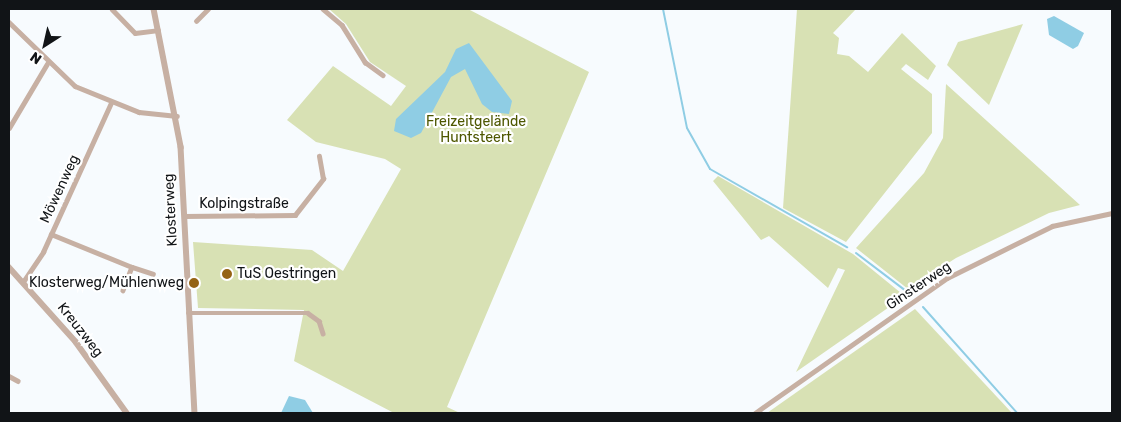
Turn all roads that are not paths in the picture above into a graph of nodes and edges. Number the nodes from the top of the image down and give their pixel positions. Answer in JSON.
{"nodes":[{"id":1,"x":112,"y":9,"type":"edge"},
{"id":2,"x":154,"y":9,"type":"edge"},
{"id":3,"x":208,"y":9,"type":"edge"},
{"id":4,"x":322,"y":9,"type":"edge"},
{"id":5,"x":196,"y":21,"type":"dead end"},
{"id":6,"x":9,"y":22,"type":"edge"},
{"id":7,"x":158,"y":30,"type":"junction"},
{"id":8,"x":47,"y":64,"type":"junction"},
{"id":9,"x":383,"y":75,"type":"dead end"},
{"id":10,"x":111,"y":103,"type":"junction"},
{"id":11,"x":177,"y":116,"type":"junction"},
{"id":12,"x":9,"y":128,"type":"edge"},
{"id":13,"x":318,"y":156,"type":"dead end"},
{"id":14,"x":1112,"y":213,"type":"edge"},
{"id":15,"x":184,"y":216,"type":"junction"},
{"id":16,"x":51,"y":234,"type":"junction"},
{"id":17,"x":9,"y":267,"type":"edge"},
{"id":18,"x":132,"y":267,"type":"junction"},
{"id":19,"x":153,"y":274,"type":"dead end"},
{"id":20,"x":23,"y":282,"type":"junction"},
{"id":21,"x":123,"y":290,"type":"dead end"},
{"id":22,"x":188,"y":313,"type":"junction"},
{"id":23,"x":323,"y":333,"type":"dead end"},
{"id":24,"x":9,"y":376,"type":"edge"},
{"id":25,"x":18,"y":381,"type":"dead end"},
{"id":26,"x":127,"y":413,"type":"edge"},
{"id":27,"x":195,"y":413,"type":"edge"},
{"id":28,"x":756,"y":413,"type":"edge"}],
"edges":[{"from":1,"to":7,"type":"street"},
{"from":2,"to":7,"type":"street","name":"Klosterweg"},
{"from":3,"to":5,"type":"street"},
{"from":4,"to":9,"type":"street"},
{"from":6,"to":8,"type":"street"},
{"from":7,"to":11,"type":"street","name":"Klosterweg"},
{"from":8,"to":10,"type":"street"},
{"from":8,"to":12,"type":"street"},
{"from":10,"to":11,"type":"street"},
{"from":10,"to":16,"type":"street","name":"Möwenweg"},
{"from":11,"to":15,"type":"street","name":"Klosterweg"},
{"from":13,"to":15,"type":"street","name":"Kolpingstraße"},
{"from":14,"to":28,"type":"street","name":"Ginsterweg"},
{"from":15,"to":22,"type":"street","name":"Klosterweg"},
{"from":16,"to":18,"type":"street"},
{"from":16,"to":20,"type":"street","name":"Möwenweg"},
{"from":17,"to":20,"type":"street","name":"Kreuzweg"},
{"from":18,"to":19,"type":"street"},
{"from":18,"to":21,"type":"street"},
{"from":20,"to":26,"type":"street","name":"Kreuzweg"},
{"from":22,"to":23,"type":"street"},
{"from":22,"to":27,"type":"street","name":"Klosterweg"},
{"from":24,"to":25,"type":"street"}]}
